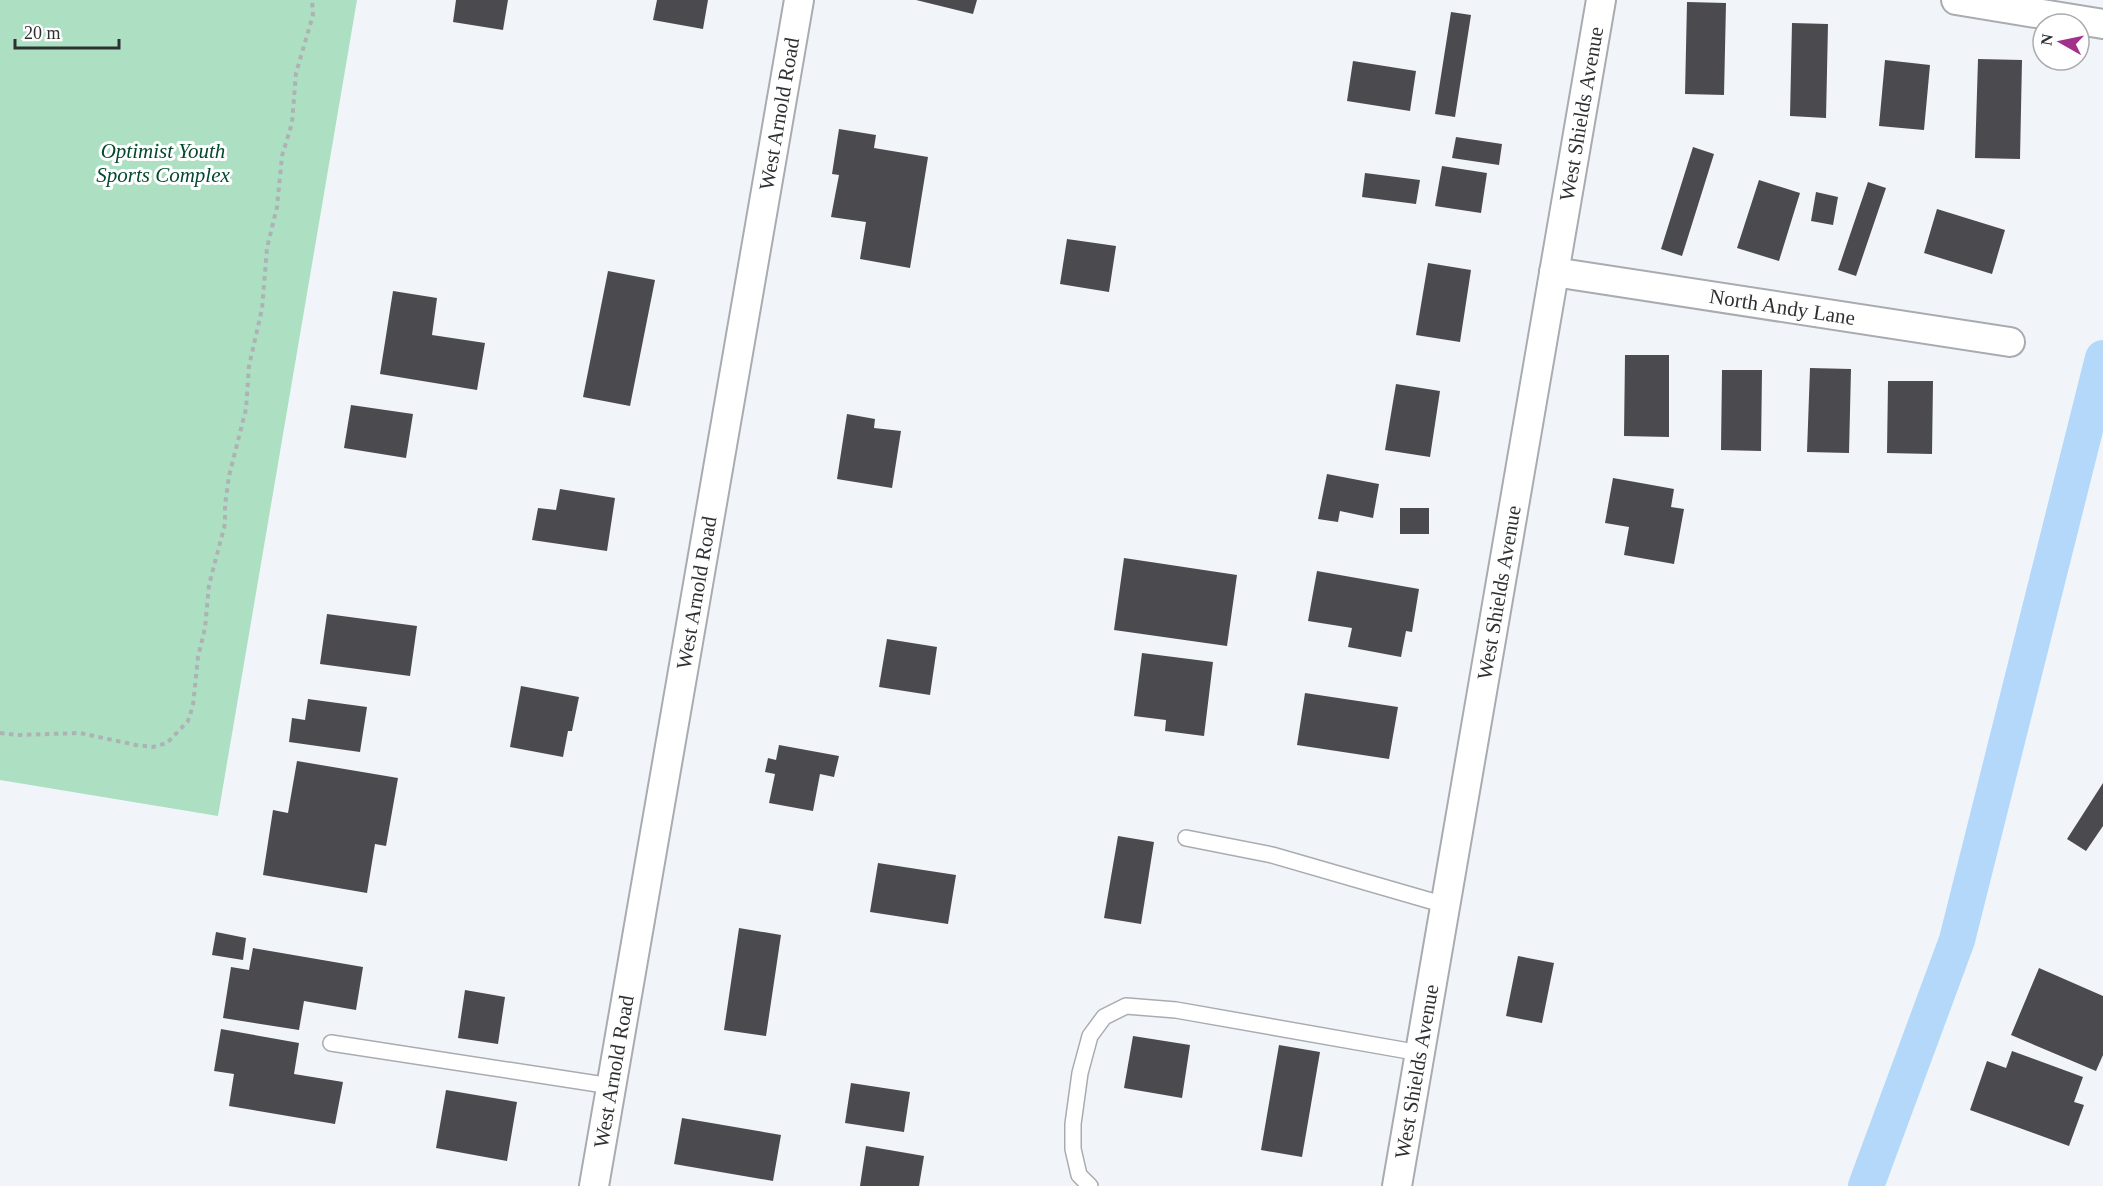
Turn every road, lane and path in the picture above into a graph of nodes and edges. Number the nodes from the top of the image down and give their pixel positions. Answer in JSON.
{"nodes":[{"id":1,"x":312,"y":0,"type":"edge"},
{"id":2,"x":799,"y":0,"type":"edge"},
{"id":3,"x":1601,"y":0,"type":"edge"},
{"id":4,"x":1956,"y":0,"type":"edge"},
{"id":5,"x":2103,"y":24,"type":"edge"},
{"id":6,"x":1554,"y":273,"type":"junction"},
{"id":7,"x":2010,"y":342,"type":"dead end"},
{"id":8,"x":0,"y":733,"type":"edge"},
{"id":9,"x":1186,"y":838,"type":"dead end"},
{"id":10,"x":1445,"y":905,"type":"junction"},
{"id":11,"x":331,"y":1043,"type":"dead end"},
{"id":12,"x":1420,"y":1053,"type":"junction"},
{"id":13,"x":611,"y":1086,"type":"junction"},
{"id":14,"x":594,"y":1186,"type":"edge"},
{"id":15,"x":1090,"y":1186,"type":"edge"},
{"id":16,"x":1397,"y":1186,"type":"edge"}],
"edges":[{"from":1,"to":8,"type":"path"},
{"from":2,"to":13,"type":"street","name":"West Arnold Road"},
{"from":3,"to":6,"type":"street","name":"West Shields Avenue"},
{"from":4,"to":5,"type":"street"},
{"from":6,"to":7,"type":"street","name":"North Andy Lane"},
{"from":6,"to":10,"type":"street","name":"West Shields Avenue"},
{"from":9,"to":10,"type":"lane"},
{"from":10,"to":12,"type":"street","name":"West Shields Avenue"},
{"from":11,"to":13,"type":"lane"},
{"from":12,"to":15,"type":"lane"},
{"from":12,"to":16,"type":"street","name":"West Shields Avenue"},
{"from":13,"to":14,"type":"street","name":"West Arnold Road"}]}
